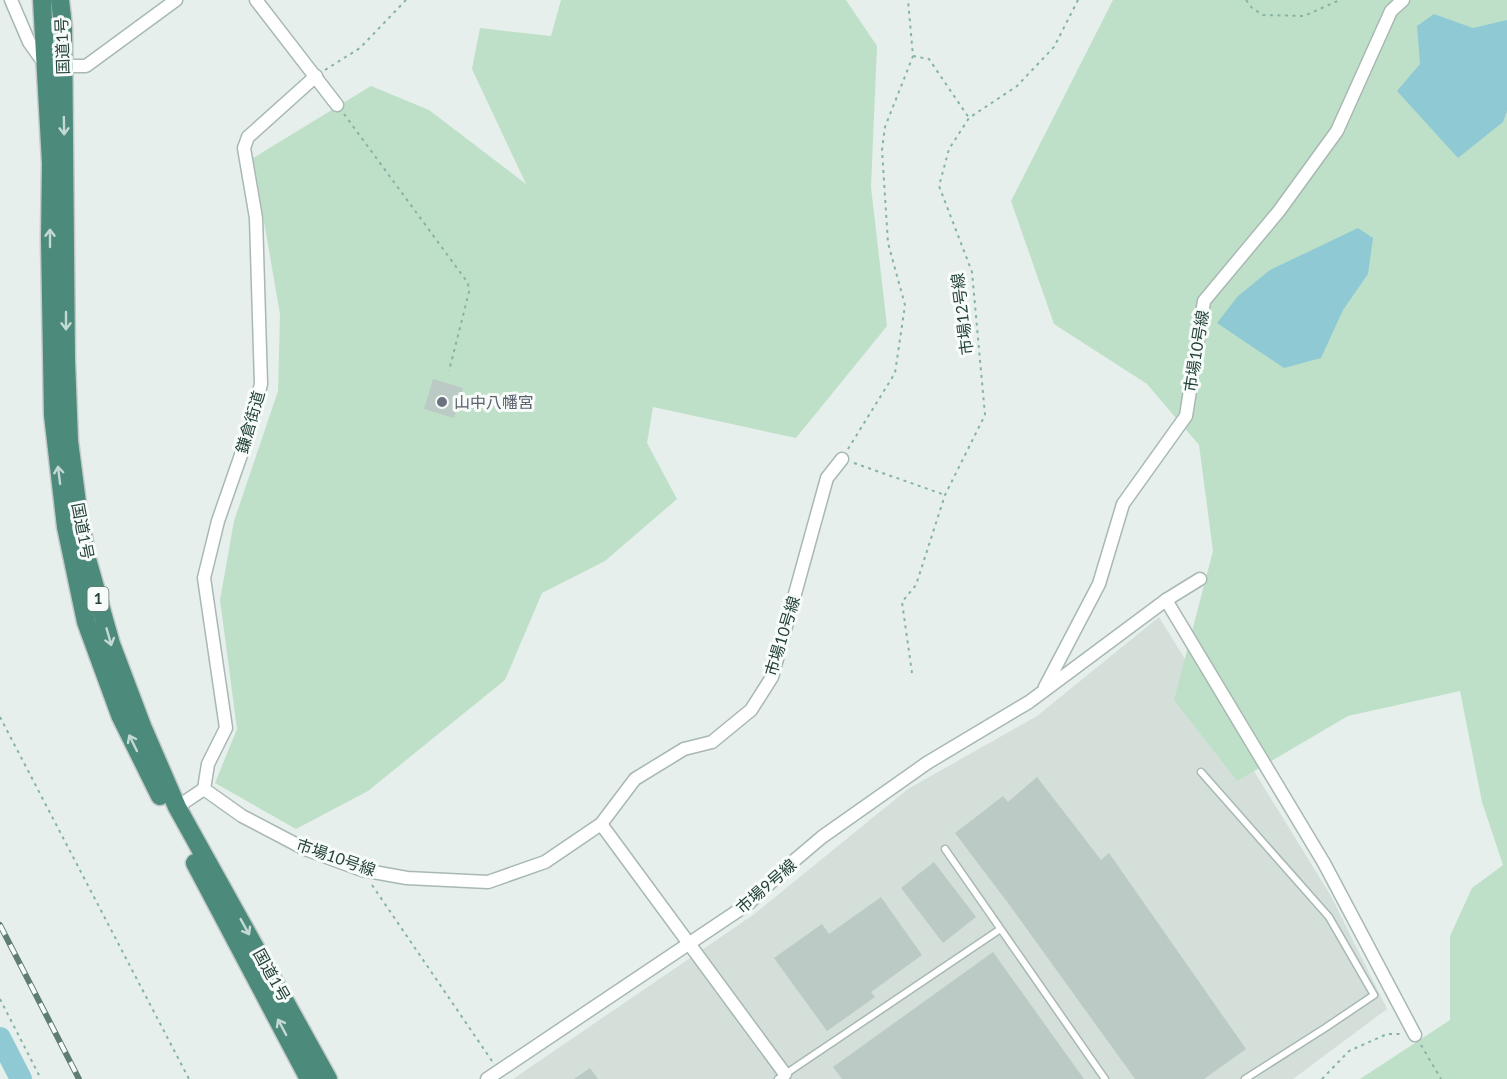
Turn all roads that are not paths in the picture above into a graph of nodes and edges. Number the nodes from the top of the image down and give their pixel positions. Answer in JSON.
{"nodes":[{"id":1,"x":11,"y":0,"type":"edge"},
{"id":2,"x":42,"y":0,"type":"edge"},
{"id":3,"x":60,"y":0,"type":"edge"},
{"id":4,"x":176,"y":0,"type":"edge"},
{"id":5,"x":256,"y":0,"type":"edge"},
{"id":6,"x":1403,"y":0,"type":"edge"},
{"id":7,"x":54,"y":67,"type":"junction"},
{"id":8,"x":316,"y":76,"type":"junction"},
{"id":9,"x":337,"y":105,"type":"road end"},
{"id":10,"x":842,"y":459,"type":"road end"},
{"id":11,"x":1200,"y":579,"type":"dead end"},
{"id":12,"x":1166,"y":600,"type":"junction"},
{"id":13,"x":1043,"y":691,"type":"junction"},
{"id":14,"x":1201,"y":772,"type":"dead end"},
{"id":15,"x":204,"y":789,"type":"junction"},
{"id":16,"x":177,"y":807,"type":"junction"},
{"id":17,"x":601,"y":824,"type":"junction"},
{"id":18,"x":945,"y":849,"type":"dead end"},
{"id":19,"x":999,"y":930,"type":"junction"},
{"id":20,"x":687,"y":944,"type":"junction"},
{"id":21,"x":1415,"y":1035,"type":"road end"},
{"id":22,"x":781,"y":1077,"type":"edge"},
{"id":23,"x":309,"y":1079,"type":"edge"},
{"id":24,"x":328,"y":1079,"type":"edge"},
{"id":25,"x":487,"y":1079,"type":"edge"},
{"id":26,"x":1105,"y":1079,"type":"edge"},
{"id":27,"x":1245,"y":1079,"type":"edge"}],
"edges":[{"from":1,"to":7,"type":"street"},
{"from":2,"to":7,"type":"highway","name":"国道1号","number":"1"},
{"from":3,"to":7,"type":"highway","name":"国道1号","number":"1"},
{"from":4,"to":7,"type":"street"},
{"from":5,"to":8,"type":"street"},
{"from":6,"to":13,"type":"street","name":"市場10号線"},
{"from":7,"to":16,"type":"highway","name":"国道1号","number":"1","one_way":true},
{"from":23,"to":7,"type":"highway","name":"国道1号","number":"1","one_way":true},
{"from":8,"to":9,"type":"street"},
{"from":8,"to":15,"type":"street","name":"鎌倉街道"},
{"from":10,"to":17,"type":"street","name":"市場10号線"},
{"from":11,"to":12,"type":"street","name":"市場9号線"},
{"from":12,"to":13,"type":"street","name":"市場9号線"},
{"from":12,"to":21,"type":"street"},
{"from":13,"to":20,"type":"street","name":"市場9号線"},
{"from":14,"to":27,"type":"lane"},
{"from":15,"to":16,"type":"street"},
{"from":15,"to":17,"type":"street","name":"市場10号線"},
{"from":16,"to":24,"type":"highway","name":"国道1号","number":"1","one_way":true},
{"from":17,"to":20,"type":"street"},
{"from":18,"to":19,"type":"lane"},
{"from":19,"to":22,"type":"lane"},
{"from":19,"to":26,"type":"lane"},
{"from":20,"to":22,"type":"street"},
{"from":20,"to":25,"type":"street","name":"市場9号線"}]}
